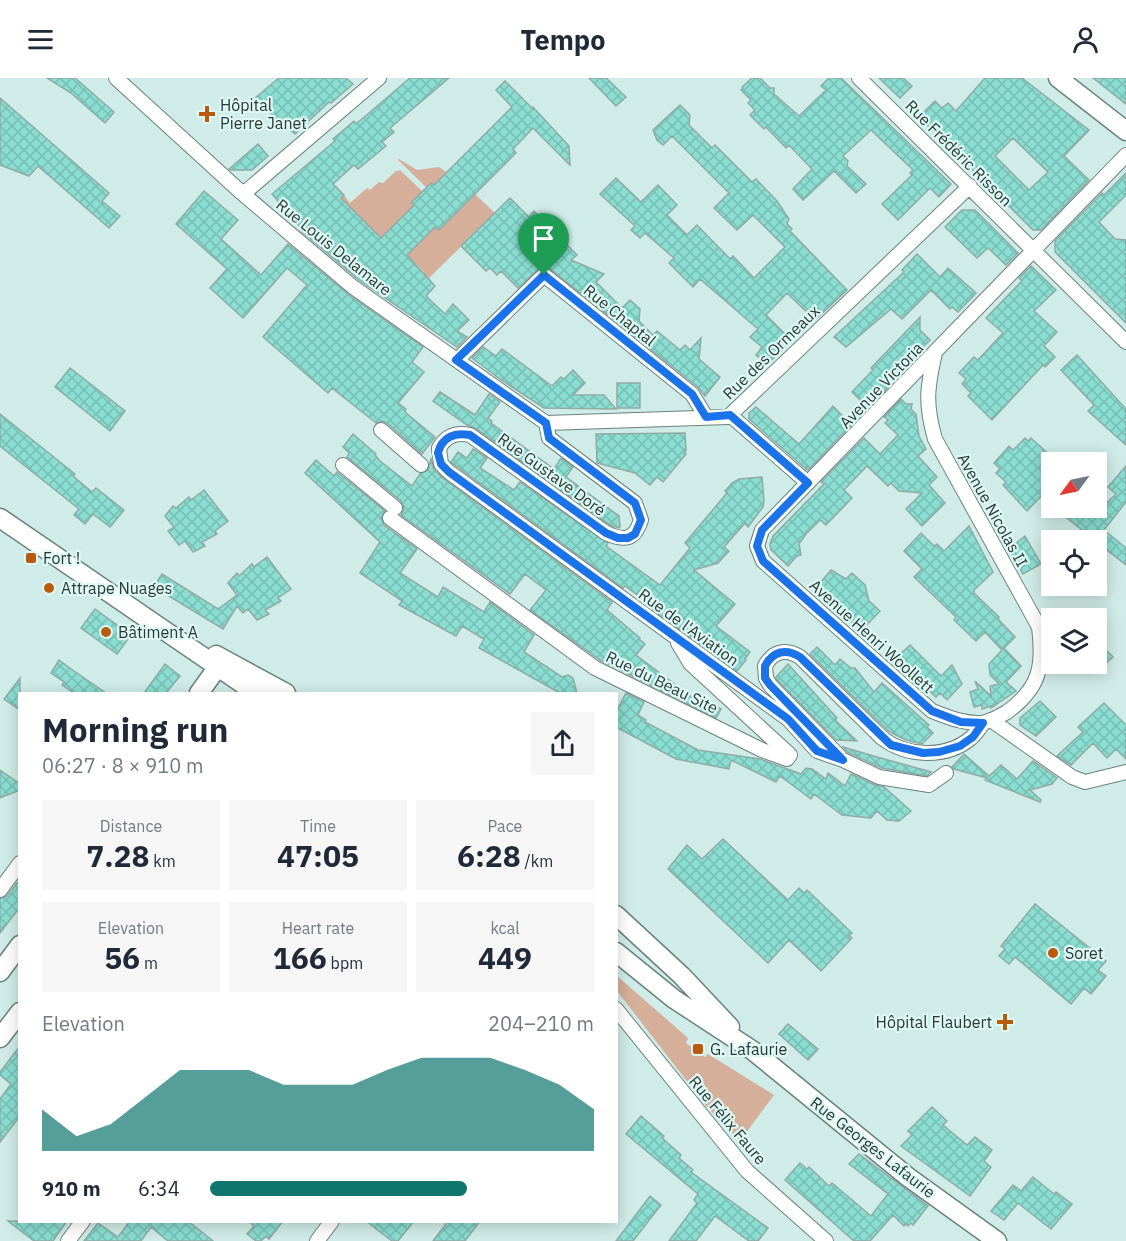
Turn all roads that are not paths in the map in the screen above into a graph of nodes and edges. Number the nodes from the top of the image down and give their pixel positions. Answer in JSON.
{"nodes":[{"id":1,"x":116,"y":78,"type":"edge"},
{"id":2,"x":379,"y":78,"type":"edge"},
{"id":3,"x":860,"y":78,"type":"edge"},
{"id":4,"x":1058,"y":78,"type":"edge"},
{"id":5,"x":1126,"y":131,"type":"edge"},
{"id":6,"x":1126,"y":155,"type":"edge"},
{"id":7,"x":969,"y":186,"type":"junction"},
{"id":8,"x":243,"y":194,"type":"junction"},
{"id":9,"x":1034,"y":251,"type":"junction"},
{"id":10,"x":1126,"y":342,"type":"edge"},
{"id":11,"x":935,"y":353,"type":"junction"},
{"id":12,"x":456,"y":360,"type":"junction"},
{"id":13,"x":730,"y":415,"type":"junction"},
{"id":14,"x":706,"y":417,"type":"junction"},
{"id":15,"x":546,"y":423,"type":"junction"},
{"id":16,"x":381,"y":430,"type":"dead end"},
{"id":17,"x":441,"y":444,"type":"joint"},
{"id":18,"x":343,"y":465,"type":"dead end"},
{"id":19,"x":422,"y":465,"type":"dead end"},
{"id":20,"x":808,"y":483,"type":"junction"},
{"id":21,"x":0,"y":518,"type":"edge"},
{"id":22,"x":757,"y":546,"type":"joint"},
{"id":23,"x":674,"y":636,"type":"junction"},
{"id":24,"x":189,"y":648,"type":"junction"},
{"id":25,"x":217,"y":668,"type":"junction"},
{"id":26,"x":252,"y":674,"type":"junction"},
{"id":27,"x":200,"y":692,"type":"edge"},
{"id":28,"x":254,"y":692,"type":"edge"},
{"id":29,"x":284,"y":692,"type":"edge"},
{"id":30,"x":987,"y":721,"type":"junction"},
{"id":31,"x":843,"y":760,"type":"junction"},
{"id":32,"x":1126,"y":772,"type":"edge"},
{"id":33,"x":946,"y":773,"type":"dead end"},
{"id":34,"x":18,"y":866,"type":"edge"},
{"id":35,"x":0,"y":890,"type":"edge"},
{"id":36,"x":618,"y":917,"type":"edge"},
{"id":37,"x":18,"y":948,"type":"edge"},
{"id":38,"x":618,"y":954,"type":"edge"},
{"id":39,"x":0,"y":972,"type":"edge"},
{"id":40,"x":618,"y":1011,"type":"edge"},
{"id":41,"x":18,"y":1015,"type":"edge"},
{"id":42,"x":0,"y":1038,"type":"edge"},
{"id":43,"x":752,"y":1050,"type":"junction"},
{"id":44,"x":82,"y":1223,"type":"edge"},
{"id":45,"x":330,"y":1223,"type":"edge"},
{"id":46,"x":68,"y":1241,"type":"edge"},
{"id":47,"x":317,"y":1241,"type":"edge"},
{"id":48,"x":826,"y":1241,"type":"edge"},
{"id":49,"x":997,"y":1241,"type":"edge"}],
"edges":[{"from":1,"to":8,"type":"street","name":"Rue Louis Delamare"},
{"from":2,"to":8,"type":"street"},
{"from":3,"to":7,"type":"street","name":"Rue Frédéric Risson"},
{"from":4,"to":5,"type":"street"},
{"from":6,"to":9,"type":"street","name":"Avenue Victoria"},
{"from":7,"to":9,"type":"street","name":"Rue Frédéric Risson"},
{"from":7,"to":13,"type":"street","name":"Rue des Ormeaux"},
{"from":8,"to":12,"type":"street","name":"Rue Louis Delamare"},
{"from":9,"to":10,"type":"street","name":"Rue Frédéric Risson"},
{"from":9,"to":11,"type":"street","name":"Avenue Victoria"},
{"from":11,"to":20,"type":"street","name":"Avenue Victoria"},
{"from":11,"to":30,"type":"street","name":"Avenue Nicolas II"},
{"from":12,"to":14,"type":"street","name":"Rue Chaptal"},
{"from":12,"to":15,"type":"street","name":"Rue Louis Delamare"},
{"from":13,"to":14,"type":"street","name":"Rue des Ormeaux"},
{"from":13,"to":20,"type":"street"},
{"from":14,"to":15,"type":"street","name":"Rue des Ormeaux"},
{"from":15,"to":17,"type":"street","name":"Rue Gustave Doré"},
{"from":16,"to":19,"type":"street"},
{"from":17,"to":23,"type":"street","name":"Rue de l'Aviation"},
{"from":18,"to":23,"type":"street","name":"Rue du Beau Site"},
{"from":20,"to":22,"type":"street","name":"Avenue Victoria"},
{"from":21,"to":24,"type":"street"},
{"from":22,"to":30,"type":"street","name":"Avenue Henri Woollett"},
{"from":23,"to":31,"type":"street","name":"Rue de l'Aviation"},
{"from":24,"to":25,"type":"street"},
{"from":24,"to":26,"type":"street"},
{"from":25,"to":26,"type":"street"},
{"from":25,"to":27,"type":"street"},
{"from":25,"to":28,"type":"street"},
{"from":26,"to":29,"type":"street"},
{"from":30,"to":31,"type":"street","name":"Avenue Nicolas II"},
{"from":30,"to":32,"type":"street"},
{"from":31,"to":33,"type":"street","name":"Rue de l'Aviation"},
{"from":34,"to":35,"type":"street"},
{"from":36,"to":43,"type":"street","name":"Rue Georges Lafaurie"},
{"from":37,"to":39,"type":"street"},
{"from":38,"to":43,"type":"street","name":"Rue Georges Lafaurie"},
{"from":40,"to":48,"type":"street","name":"Rue Félix Faure"},
{"from":41,"to":42,"type":"street"},
{"from":43,"to":49,"type":"street","name":"Rue Georges Lafaurie"},
{"from":44,"to":46,"type":"street"},
{"from":45,"to":47,"type":"street"}]}
